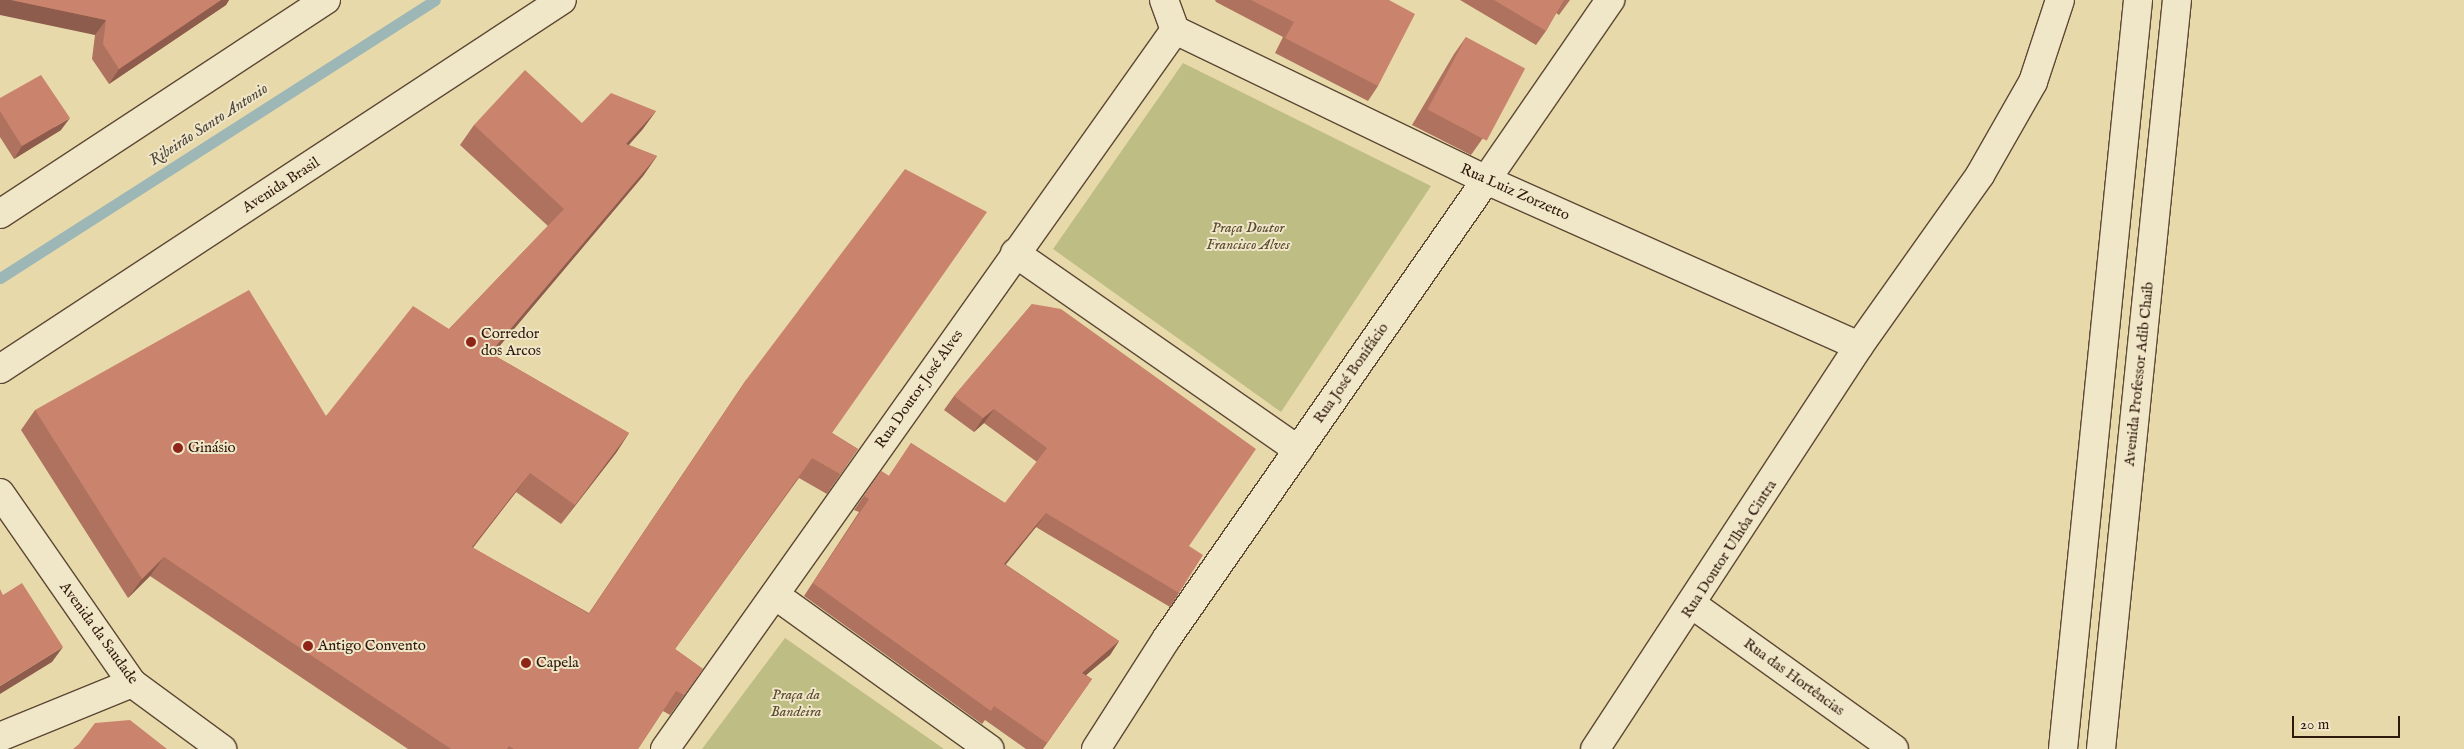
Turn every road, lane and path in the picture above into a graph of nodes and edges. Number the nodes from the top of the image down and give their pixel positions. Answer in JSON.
{"nodes":[{"id":1,"x":326,"y":0,"type":"edge"},
{"id":2,"x":562,"y":0,"type":"edge"},
{"id":3,"x":1164,"y":0,"type":"edge"},
{"id":4,"x":1610,"y":0,"type":"edge"},
{"id":5,"x":2060,"y":0,"type":"edge"},
{"id":6,"x":2138,"y":0,"type":"edge"},
{"id":7,"x":2177,"y":0,"type":"edge"},
{"id":8,"x":1175,"y":30,"type":"junction"},
{"id":9,"x":1486,"y":180,"type":"junction"},
{"id":10,"x":0,"y":214,"type":"edge"},
{"id":11,"x":1014,"y":253,"type":"junction"},
{"id":12,"x":1859,"y":346,"type":"junction"},
{"id":13,"x":0,"y":369,"type":"edge"},
{"id":14,"x":1298,"y":450,"type":"junction"},
{"id":15,"x":0,"y":493,"type":"edge"},
{"id":16,"x":775,"y":595,"type":"junction"},
{"id":17,"x":1693,"y":605,"type":"junction"},
{"id":18,"x":132,"y":683,"type":"junction"},
{"id":19,"x":0,"y":737,"type":"edge"},
{"id":20,"x":222,"y":749,"type":"edge"},
{"id":21,"x":665,"y":749,"type":"edge"},
{"id":22,"x":989,"y":749,"type":"edge"},
{"id":23,"x":1096,"y":749,"type":"edge"},
{"id":24,"x":1595,"y":749,"type":"edge"},
{"id":25,"x":1894,"y":749,"type":"edge"},
{"id":26,"x":2063,"y":749,"type":"edge"},
{"id":27,"x":2101,"y":749,"type":"edge"}],
"edges":[{"from":1,"to":10,"type":"street"},
{"from":2,"to":13,"type":"street","name":"Avenida Brasil"},
{"from":3,"to":8,"type":"street"},
{"from":4,"to":9,"type":"street","name":"Rua José Bonifácio"},
{"from":5,"to":12,"type":"street","name":"Rua Doutor Ulhôa Cintra"},
{"from":6,"to":26,"type":"street"},
{"from":7,"to":27,"type":"street","name":"Avenida Professor Adib Chaib"},
{"from":8,"to":9,"type":"street","name":"Rua Luiz Zorzetto"},
{"from":8,"to":11,"type":"street","name":"Rua Doutor José Alves"},
{"from":9,"to":12,"type":"street","name":"Rua Luiz Zorzetto"},
{"from":9,"to":14,"type":"street","name":"Rua José Bonifácio"},
{"from":11,"to":14,"type":"street"},
{"from":11,"to":16,"type":"street","name":"Rua Doutor José Alves"},
{"from":12,"to":17,"type":"street","name":"Rua Doutor Ulhôa Cintra"},
{"from":14,"to":23,"type":"street","name":"Rua José Bonifácio"},
{"from":15,"to":18,"type":"street","name":"Avenida da Saudade"},
{"from":16,"to":21,"type":"street","name":"Rua Doutor José Alves"},
{"from":16,"to":22,"type":"street"},
{"from":17,"to":24,"type":"street","name":"Rua Doutor Ulhôa Cintra"},
{"from":17,"to":25,"type":"street","name":"Rua das Hortências"},
{"from":18,"to":19,"type":"street"},
{"from":18,"to":20,"type":"street","name":"Avenida da Saudade"}]}
